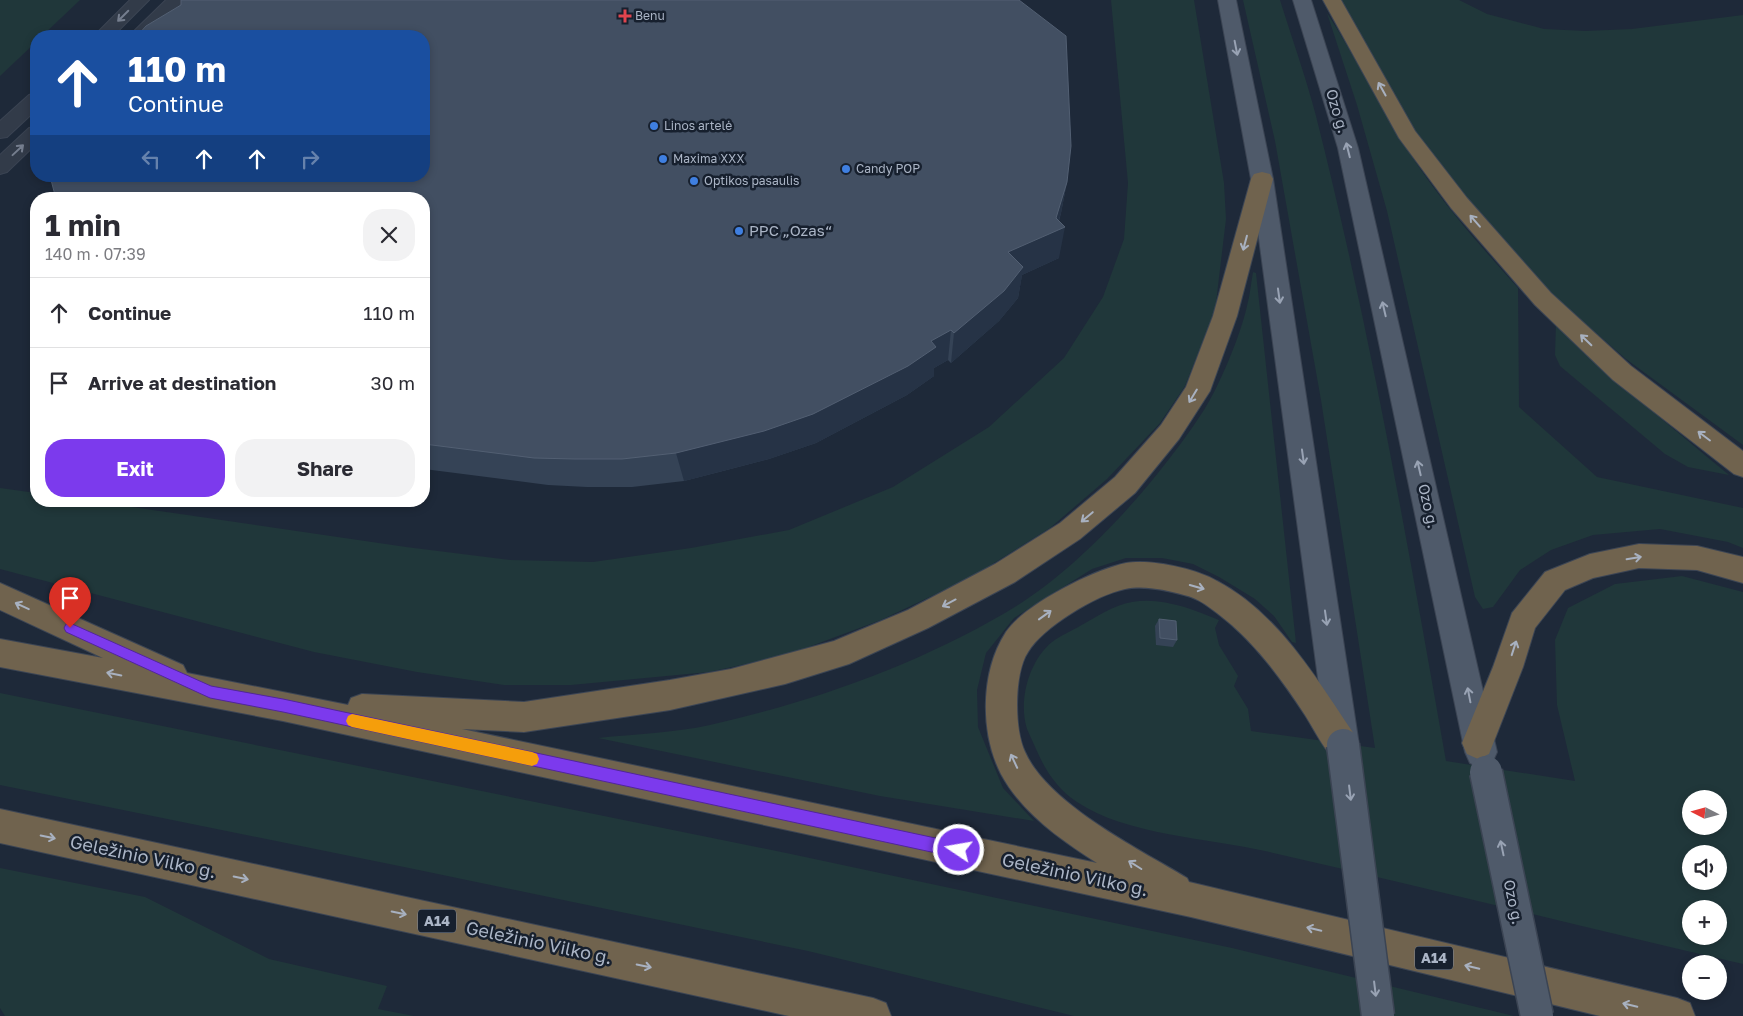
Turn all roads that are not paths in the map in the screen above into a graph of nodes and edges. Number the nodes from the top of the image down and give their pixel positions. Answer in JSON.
{"nodes":[{"id":1,"x":140,"y":0,"type":"edge"},
{"id":2,"x":176,"y":0,"type":"edge"},
{"id":3,"x":1227,"y":0,"type":"edge"},
{"id":4,"x":1302,"y":0,"type":"edge"},
{"id":5,"x":1332,"y":0,"type":"edge"},
{"id":6,"x":109,"y":30,"type":"edge"},
{"id":7,"x":144,"y":30,"type":"edge"},
{"id":8,"x":30,"y":104,"type":"edge"},
{"id":9,"x":0,"y":132,"type":"edge"},
{"id":10,"x":30,"y":139,"type":"edge"},
{"id":11,"x":0,"y":167,"type":"edge"},
{"id":12,"x":1262,"y":179,"type":"junction"},
{"id":13,"x":1743,"y":466,"type":"edge"},
{"id":14,"x":1743,"y":570,"type":"edge"},
{"id":15,"x":0,"y":596,"type":"edge"},
{"id":16,"x":0,"y":653,"type":"edge"},
{"id":17,"x":210,"y":692,"type":"junction"},
{"id":18,"x":283,"y":706,"type":"junction"},
{"id":19,"x":1343,"y":745,"type":"junction"},
{"id":20,"x":1482,"y":757,"type":"junction"},
{"id":21,"x":0,"y":826,"type":"edge"},
{"id":22,"x":1191,"y":900,"type":"junction"},
{"id":23,"x":873,"y":1016,"type":"edge"},
{"id":24,"x":1378,"y":1016,"type":"edge"},
{"id":25,"x":1537,"y":1016,"type":"edge"},
{"id":26,"x":1677,"y":1016,"type":"edge"}],
"edges":[{"from":1,"to":6,"type":"street","one_way":true},
{"from":2,"to":7,"type":"street"},
{"from":3,"to":12,"type":"main road","one_way":true},
{"from":20,"to":4,"type":"main road","name":"Ozo g.","one_way":true},
{"from":13,"to":5,"type":"highway","one_way":true},
{"from":8,"to":9,"type":"street"},
{"from":11,"to":10,"type":"street","one_way":true},
{"from":12,"to":18,"type":"highway","one_way":true},
{"from":12,"to":19,"type":"main road","one_way":true},
{"from":20,"to":14,"type":"highway","one_way":true},
{"from":17,"to":15,"type":"highway","one_way":true},
{"from":17,"to":16,"type":"highway","name":"Geležinio Vilko g.","number":"A14","one_way":true},
{"from":17,"to":18,"type":"highway","name":"Geležinio Vilko g.","number":"A14"},
{"from":18,"to":22,"type":"highway","name":"Geležinio Vilko g.","number":"A14"},
{"from":22,"to":19,"type":"highway","one_way":true},
{"from":19,"to":24,"type":"main road","one_way":true,"bridge":true},
{"from":25,"to":20,"type":"main road","name":"Ozo g.","one_way":true,"bridge":true},
{"from":21,"to":23,"type":"highway","name":"Geležinio Vilko g.","number":"A14","one_way":true},
{"from":26,"to":22,"type":"highway","name":"Geležinio Vilko g.","number":"A14","one_way":true}]}
